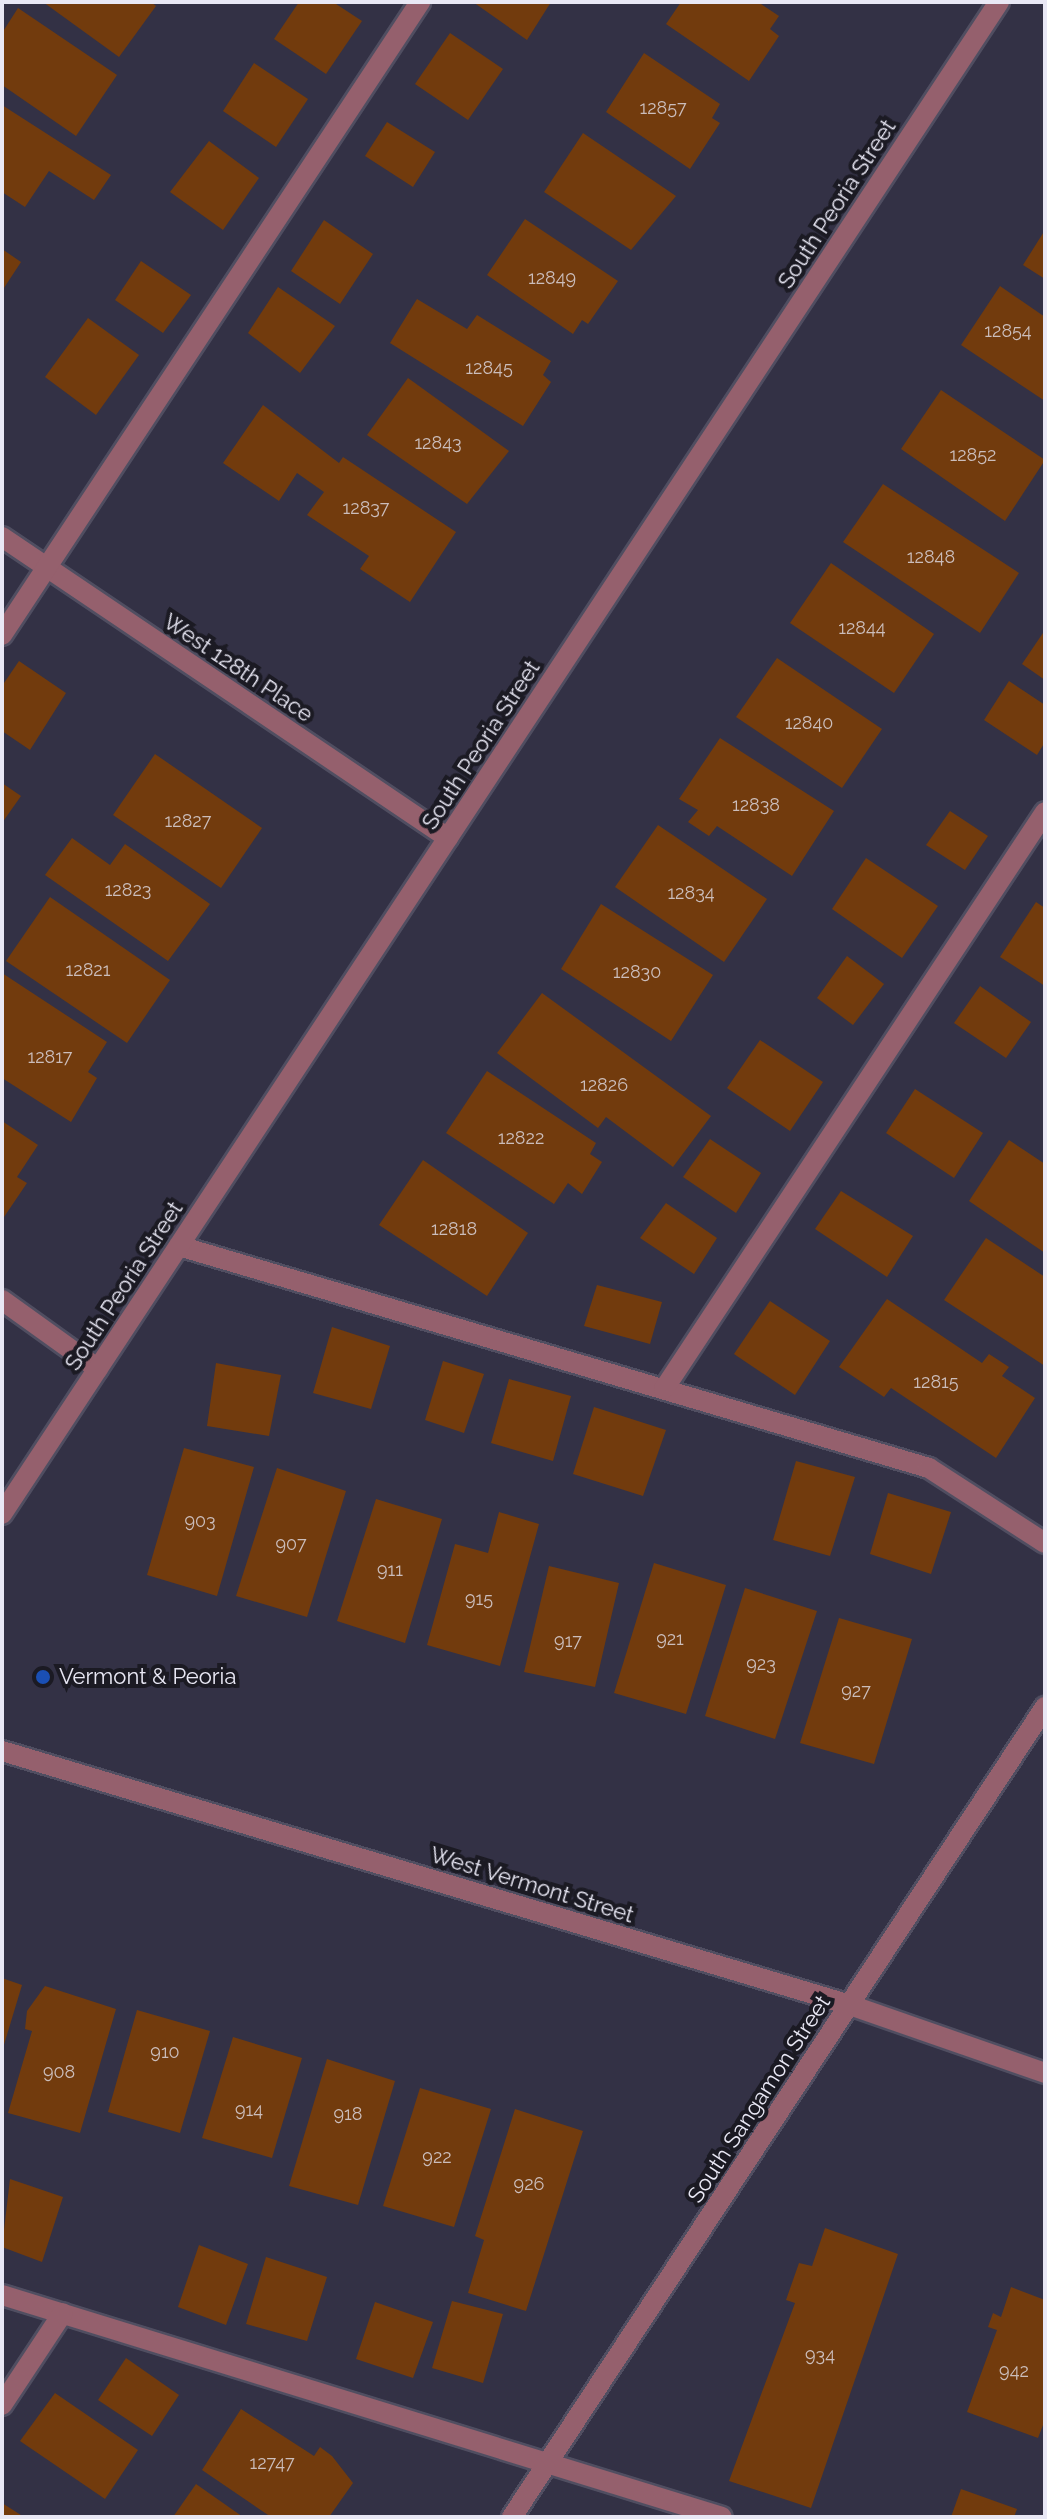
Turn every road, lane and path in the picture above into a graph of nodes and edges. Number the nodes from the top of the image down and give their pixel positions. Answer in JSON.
{"nodes":[{"id":1,"x":420,"y":2,"type":"edge"},
{"id":2,"x":999,"y":2,"type":"edge"},
{"id":3,"x":2,"y":537,"type":"edge"},
{"id":4,"x":47,"y":567,"type":"junction"},
{"id":5,"x":2,"y":635,"type":"edge"},
{"id":6,"x":1045,"y":812,"type":"edge"},
{"id":7,"x":448,"y":838,"type":"junction"},
{"id":8,"x":179,"y":1246,"type":"junction"},
{"id":9,"x":2,"y":1300,"type":"edge"},
{"id":10,"x":98,"y":1369,"type":"junction"},
{"id":11,"x":664,"y":1389,"type":"junction"},
{"id":12,"x":2,"y":1514,"type":"edge"},
{"id":13,"x":1045,"y":1543,"type":"edge"},
{"id":14,"x":1045,"y":1707,"type":"edge"},
{"id":15,"x":2,"y":1751,"type":"edge"},
{"id":16,"x":850,"y":2005,"type":"junction"},
{"id":17,"x":1045,"y":2073,"type":"edge"},
{"id":18,"x":2,"y":2295,"type":"edge"},
{"id":19,"x":63,"y":2313,"type":"junction"},
{"id":20,"x":2,"y":2405,"type":"edge"},
{"id":21,"x":550,"y":2459,"type":"junction"},
{"id":22,"x":512,"y":2517,"type":"edge"},
{"id":23,"x":722,"y":2517,"type":"edge"}],
"edges":[{"from":1,"to":4,"type":"street"},
{"from":2,"to":7,"type":"street","name":"South Peoria Street"},
{"from":3,"to":4,"type":"street","name":"West 128th Place"},
{"from":4,"to":5,"type":"street"},
{"from":4,"to":7,"type":"street","name":"West 128th Place"},
{"from":6,"to":11,"type":"street"},
{"from":7,"to":8,"type":"street","name":"South Peoria Street"},
{"from":8,"to":10,"type":"street","name":"South Peoria Street"},
{"from":8,"to":11,"type":"street"},
{"from":9,"to":10,"type":"street"},
{"from":10,"to":12,"type":"street","name":"South Peoria Street"},
{"from":11,"to":13,"type":"street"},
{"from":14,"to":16,"type":"street","name":"South Sangamon Street"},
{"from":15,"to":16,"type":"street","name":"West Vermont Street"},
{"from":16,"to":17,"type":"street","name":"West Vermont Street"},
{"from":16,"to":21,"type":"street","name":"South Sangamon Street"},
{"from":18,"to":19,"type":"street"},
{"from":19,"to":20,"type":"street"},
{"from":19,"to":21,"type":"street"},
{"from":21,"to":22,"type":"street","name":"South Sangamon Street"},
{"from":21,"to":23,"type":"street"}]}
